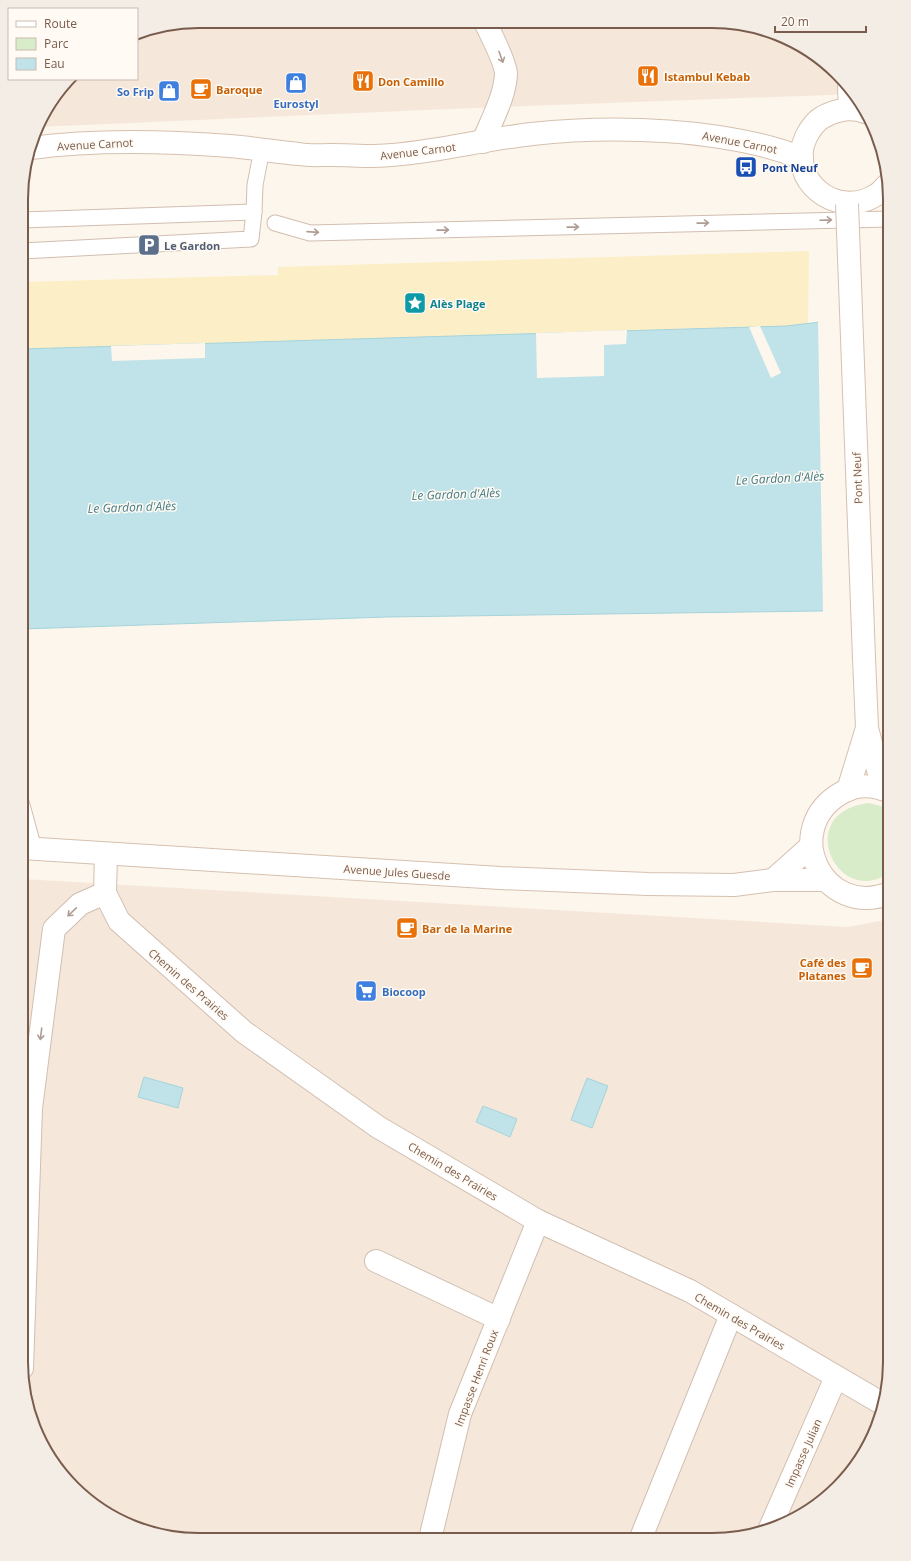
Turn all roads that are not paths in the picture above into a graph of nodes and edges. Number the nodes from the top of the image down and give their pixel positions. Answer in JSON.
{"nodes":[{"id":1,"x":488,"y":28,"type":"edge"},
{"id":2,"x":858,"y":110,"type":"edge"},
{"id":3,"x":483,"y":142,"type":"junction"},
{"id":4,"x":36,"y":148,"type":"edge"},
{"id":5,"x":262,"y":149,"type":"junction"},
{"id":6,"x":802,"y":158,"type":"junction"},
{"id":7,"x":883,"y":189,"type":"edge"},
{"id":8,"x":847,"y":204,"type":"junction"},
{"id":9,"x":254,"y":212,"type":"junction"},
{"id":10,"x":883,"y":219,"type":"edge"},
{"id":11,"x":28,"y":220,"type":"edge"},
{"id":12,"x":275,"y":223,"type":"dead end"},
{"id":13,"x":28,"y":251,"type":"edge"},
{"id":14,"x":867,"y":728,"type":"junction"},
{"id":15,"x":883,"y":780,"type":"edge"},
{"id":16,"x":883,"y":789,"type":"edge"},
{"id":17,"x":848,"y":790,"type":"junction"},
{"id":18,"x":811,"y":846,"type":"junction"},
{"id":19,"x":28,"y":849,"type":"edge"},
{"id":20,"x":106,"y":854,"type":"junction"},
{"id":21,"x":773,"y":880,"type":"junction"},
{"id":22,"x":826,"y":880,"type":"junction"},
{"id":23,"x":105,"y":893,"type":"junction"},
{"id":24,"x":883,"y":896,"type":"edge"},
{"id":25,"x":28,"y":1195,"type":"edge"},
{"id":26,"x":538,"y":1222,"type":"junction"},
{"id":27,"x":376,"y":1261,"type":"dead end"},
{"id":28,"x":731,"y":1316,"type":"junction"},
{"id":29,"x":498,"y":1318,"type":"junction"},
{"id":30,"x":836,"y":1377,"type":"junction"},
{"id":31,"x":878,"y":1401,"type":"edge"},
{"id":32,"x":773,"y":1522,"type":"edge"},
{"id":33,"x":431,"y":1533,"type":"edge"},
{"id":34,"x":643,"y":1533,"type":"edge"}],
"edges":[{"from":1,"to":3,"type":"main road","one_way":true},
{"from":2,"to":6,"type":"main road"},
{"from":3,"to":5,"type":"main road","name":"Avenue Carnot"},
{"from":3,"to":6,"type":"main road","name":"Avenue Carnot"},
{"from":4,"to":5,"type":"main road","name":"Avenue Carnot"},
{"from":5,"to":9,"type":"lane"},
{"from":6,"to":8,"type":"main road"},
{"from":7,"to":8,"type":"main road"},
{"from":8,"to":14,"type":"main road","name":"Pont Neuf","bridge":true},
{"from":9,"to":11,"type":"lane"},
{"from":9,"to":13,"type":"lane"},
{"from":12,"to":10,"type":"lane","one_way":true},
{"from":14,"to":15,"type":"main road","name":"Pont Neuf"},
{"from":14,"to":17,"type":"main road","name":"Pont Neuf"},
{"from":16,"to":17,"type":"main road"},
{"from":17,"to":18,"type":"main road"},
{"from":18,"to":21,"type":"main road"},
{"from":18,"to":22,"type":"main road"},
{"from":19,"to":20,"type":"main road","name":"Avenue Jules Guesde"},
{"from":20,"to":21,"type":"main road","name":"Avenue Jules Guesde"},
{"from":20,"to":23,"type":"main road","name":"Chemin des Prairies"},
{"from":21,"to":22,"type":"main road","name":"Avenue Jules Guesde"},
{"from":22,"to":24,"type":"main road"},
{"from":23,"to":25,"type":"main road","one_way":true},
{"from":23,"to":26,"type":"main road","name":"Chemin des Prairies"},
{"from":26,"to":28,"type":"main road","name":"Chemin des Prairies"},
{"from":26,"to":29,"type":"main road","name":"Impasse Henri Roux"},
{"from":27,"to":29,"type":"main road"},
{"from":28,"to":30,"type":"main road","name":"Chemin des Prairies"},
{"from":28,"to":34,"type":"main road"},
{"from":29,"to":33,"type":"main road","name":"Impasse Henri Roux"},
{"from":30,"to":31,"type":"main road","name":"Chemin des Prairies"},
{"from":30,"to":32,"type":"main road","name":"Impasse Julian"}]}
